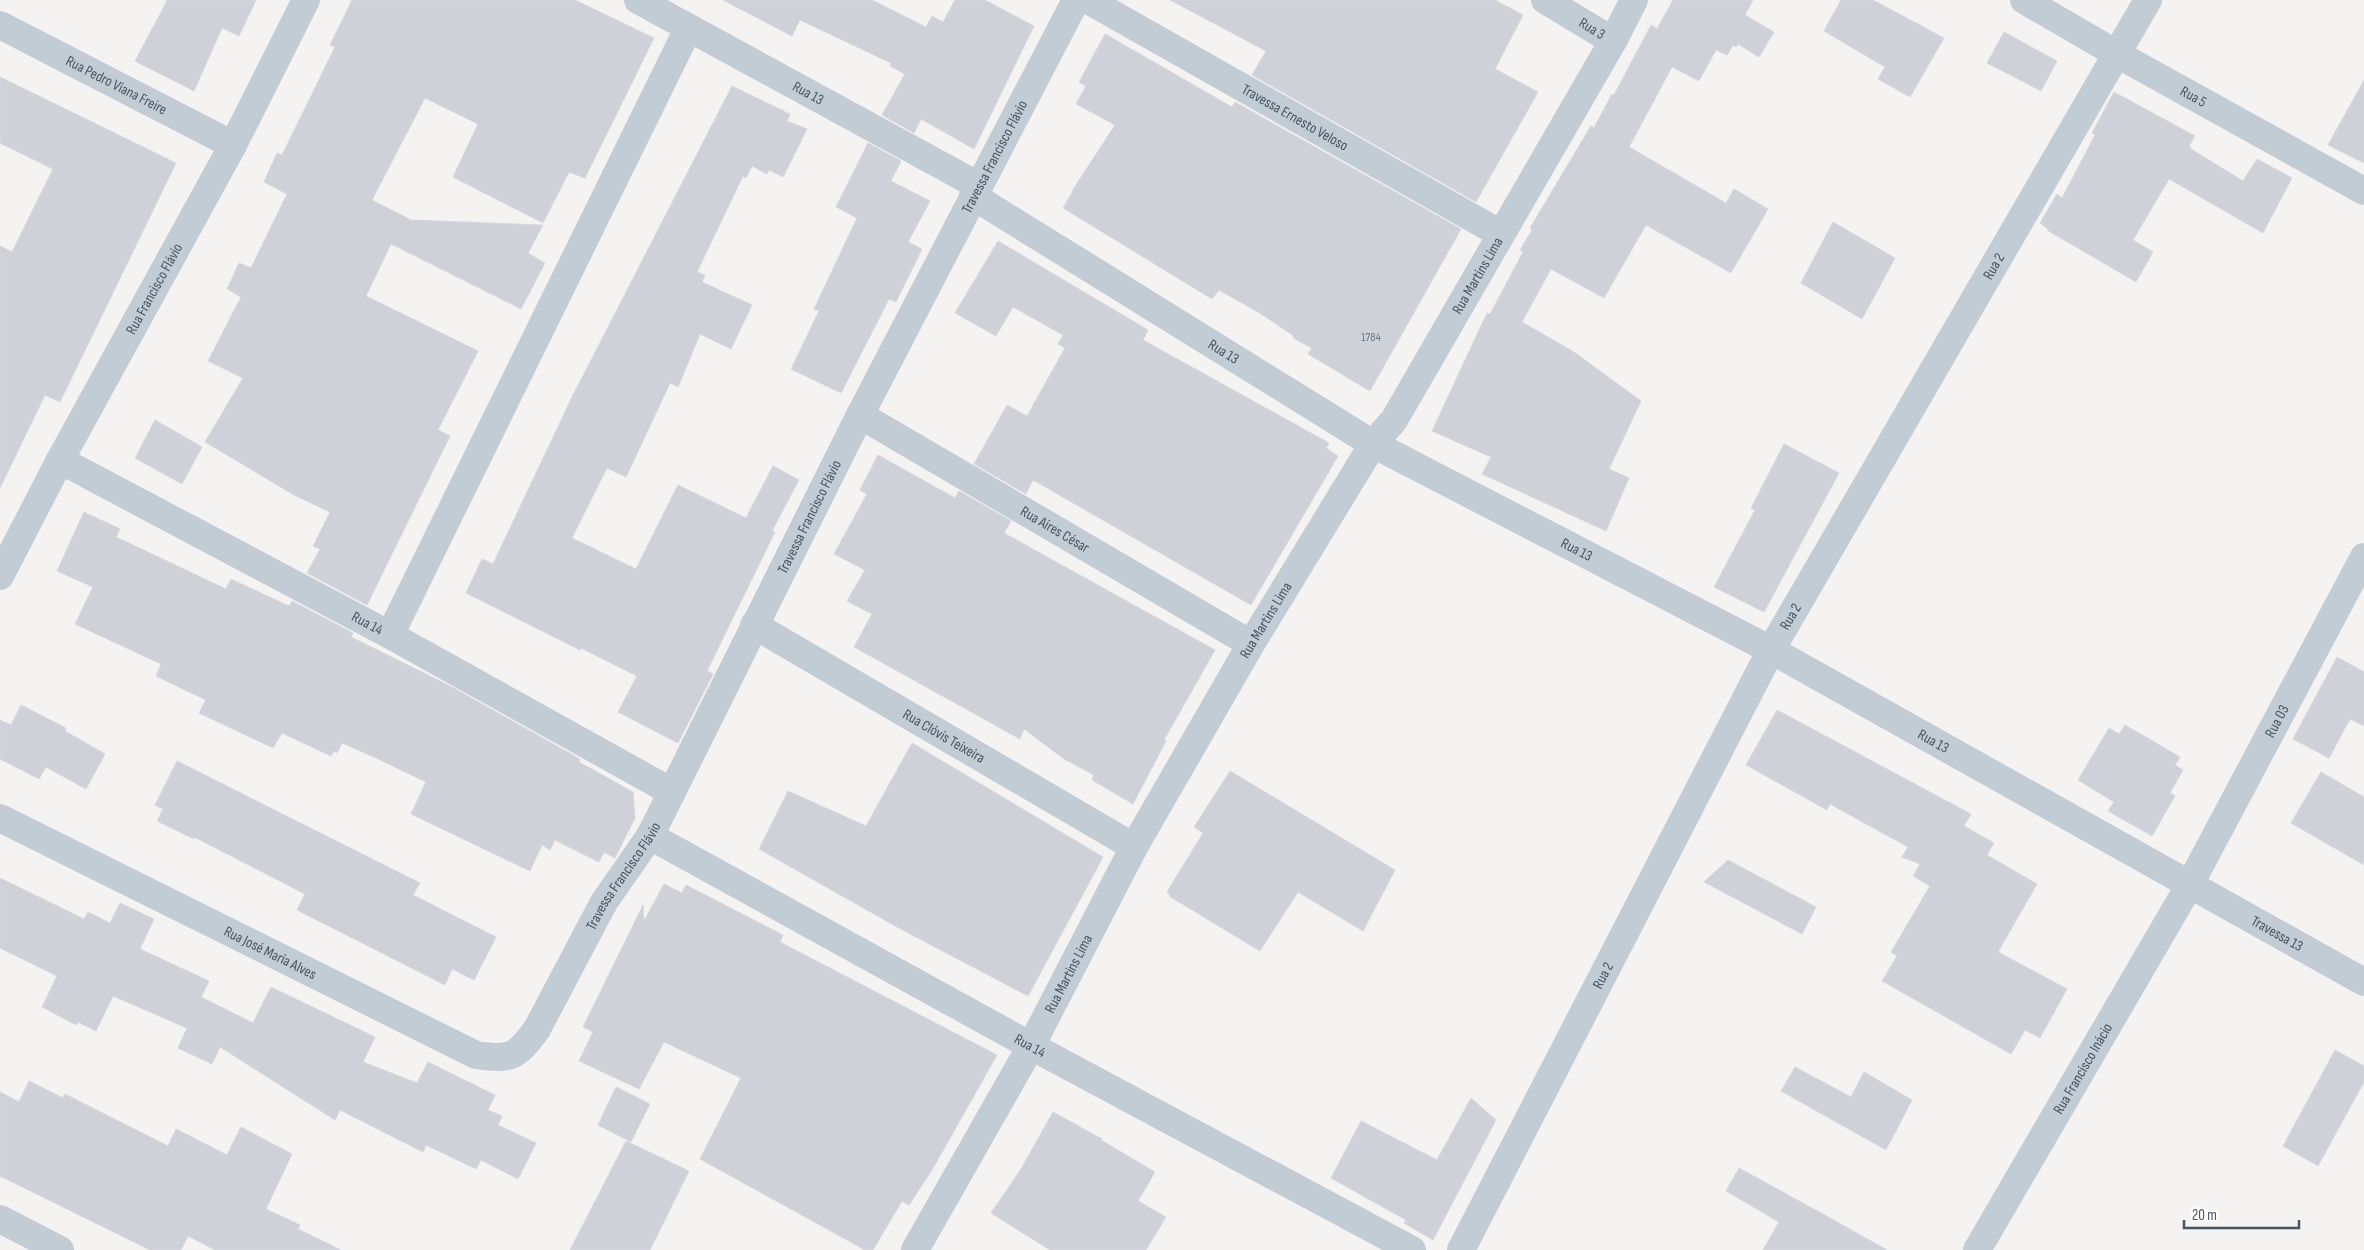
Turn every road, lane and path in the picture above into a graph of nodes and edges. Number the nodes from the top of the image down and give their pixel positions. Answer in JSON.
{"nodes":[{"id":1,"x":306,"y":0,"type":"edge"},
{"id":2,"x":638,"y":0,"type":"edge"},
{"id":3,"x":1076,"y":0,"type":"edge"},
{"id":4,"x":1088,"y":0,"type":"edge"},
{"id":5,"x":1545,"y":0,"type":"edge"},
{"id":6,"x":1634,"y":0,"type":"edge"},
{"id":7,"x":2024,"y":0,"type":"edge"},
{"id":8,"x":2148,"y":0,"type":"edge"},
{"id":9,"x":0,"y":25,"type":"edge"},
{"id":10,"x":688,"y":29,"type":"junction"},
{"id":11,"x":1613,"y":40,"type":"junction"},
{"id":12,"x":2117,"y":54,"type":"junction"},
{"id":13,"x":233,"y":145,"type":"junction"},
{"id":14,"x":976,"y":191,"type":"junction"},
{"id":15,"x":2364,"y":191,"type":"edge"},
{"id":16,"x":1501,"y":234,"type":"junction"},
{"id":17,"x":860,"y":415,"type":"junction"},
{"id":18,"x":1373,"y":444,"type":"junction"},
{"id":19,"x":60,"y":460,"type":"junction"},
{"id":20,"x":2364,"y":556,"type":"edge"},
{"id":21,"x":0,"y":576,"type":"edge"},
{"id":22,"x":754,"y":625,"type":"junction"},
{"id":23,"x":390,"y":636,"type":"junction"},
{"id":24,"x":1251,"y":644,"type":"junction"},
{"id":25,"x":1770,"y":650,"type":"junction"},
{"id":26,"x":672,"y":792,"type":"junction"},
{"id":27,"x":0,"y":818,"type":"edge"},
{"id":28,"x":650,"y":836,"type":"junction"},
{"id":29,"x":1134,"y":847,"type":"junction"},
{"id":30,"x":2189,"y":886,"type":"junction"},
{"id":31,"x":2364,"y":982,"type":"edge"},
{"id":32,"x":537,"y":1029,"type":"joint"},
{"id":33,"x":1031,"y":1046,"type":"junction"},
{"id":34,"x":0,"y":1220,"type":"edge"},
{"id":35,"x":60,"y":1250,"type":"edge"},
{"id":36,"x":915,"y":1250,"type":"edge"},
{"id":37,"x":1412,"y":1250,"type":"edge"},
{"id":38,"x":1460,"y":1250,"type":"edge"},
{"id":39,"x":1977,"y":1250,"type":"edge"}],
"edges":[{"from":1,"to":13,"type":"street","name":"Rua Francisco Flávio"},
{"from":2,"to":10,"type":"street","name":"Rua 13"},
{"from":3,"to":14,"type":"street","name":"Travessa Francisco Flávio"},
{"from":4,"to":16,"type":"street","name":"Travessa Ernesto Veloso"},
{"from":5,"to":11,"type":"street","name":"Rua 3"},
{"from":6,"to":11,"type":"street","name":"Rua Martins Lima"},
{"from":7,"to":12,"type":"street","name":"Rua 5"},
{"from":8,"to":12,"type":"street","name":"Rua 2"},
{"from":9,"to":13,"type":"street","name":"Rua Pedro Viana Freire"},
{"from":10,"to":14,"type":"street","name":"Rua 13"},
{"from":10,"to":23,"type":"street"},
{"from":11,"to":16,"type":"street","name":"Rua Martins Lima"},
{"from":12,"to":15,"type":"street","name":"Rua 5"},
{"from":12,"to":25,"type":"street","name":"Rua 2"},
{"from":13,"to":19,"type":"street","name":"Rua Francisco Flávio"},
{"from":14,"to":17,"type":"street","name":"Travessa Francisco Flávio"},
{"from":14,"to":18,"type":"street","name":"Rua 13"},
{"from":16,"to":18,"type":"street","name":"Rua Martins Lima"},
{"from":17,"to":22,"type":"street","name":"Travessa Francisco Flávio"},
{"from":17,"to":24,"type":"street","name":"Rua Aires César"},
{"from":18,"to":24,"type":"street","name":"Rua Martins Lima"},
{"from":18,"to":25,"type":"street","name":"Rua 13"},
{"from":19,"to":21,"type":"street","name":"Rua Francisco Flávio"},
{"from":19,"to":23,"type":"street","name":"Rua 14"},
{"from":20,"to":30,"type":"street","name":"Rua 03"},
{"from":22,"to":26,"type":"street","name":"Travessa Francisco Flávio"},
{"from":22,"to":29,"type":"street","name":"Rua Clóvis Teixeira"},
{"from":23,"to":26,"type":"street","name":"Rua 14"},
{"from":24,"to":29,"type":"street","name":"Rua Martins Lima"},
{"from":25,"to":30,"type":"street","name":"Rua 13"},
{"from":25,"to":38,"type":"street","name":"Rua 2"},
{"from":26,"to":28,"type":"street","name":"Travessa Francisco Flávio"},
{"from":27,"to":32,"type":"street","name":"Rua José Maria Alves"},
{"from":28,"to":32,"type":"street","name":"Travessa Francisco Flávio"},
{"from":28,"to":33,"type":"street","name":"Rua 14"},
{"from":29,"to":33,"type":"street","name":"Rua Martins Lima"},
{"from":30,"to":31,"type":"street","name":"Travessa 13"},
{"from":30,"to":39,"type":"street","name":"Rua Francisco Inácio"},
{"from":33,"to":36,"type":"street","name":"Rua Martins Lima"},
{"from":33,"to":37,"type":"street","name":"Rua 14"},
{"from":34,"to":35,"type":"street"}]}
